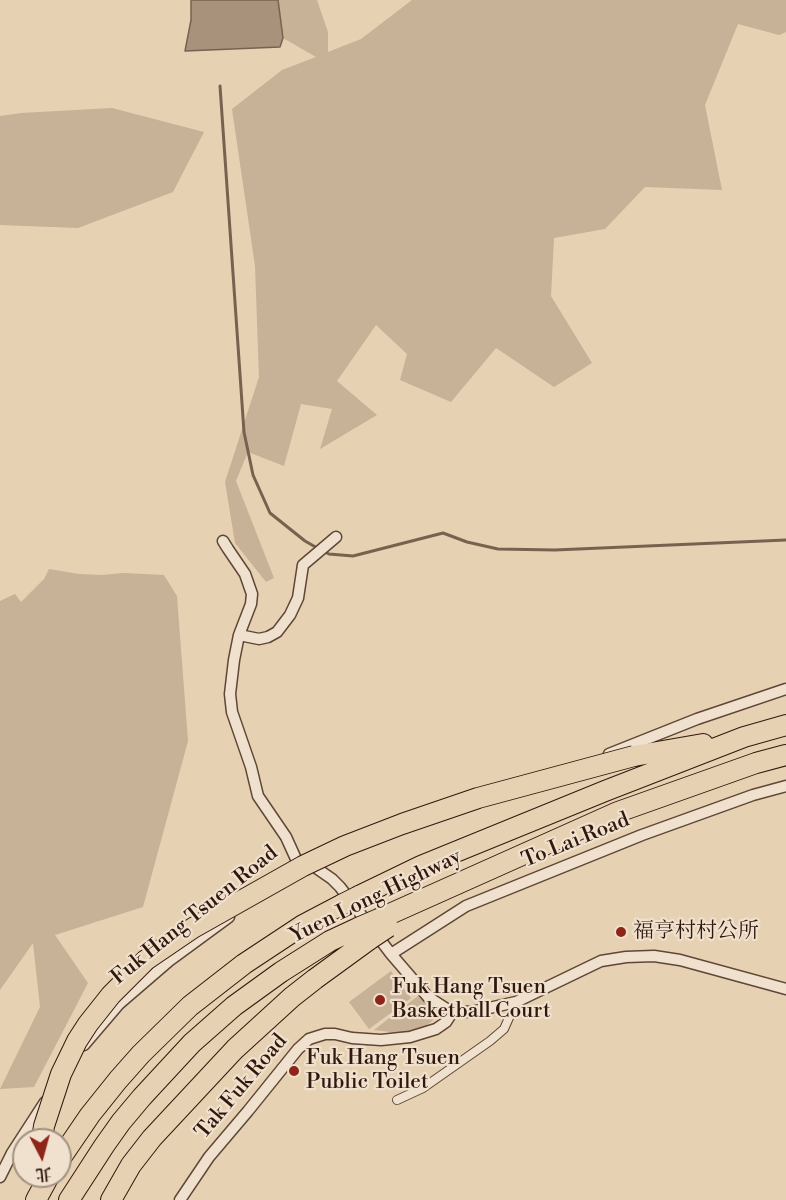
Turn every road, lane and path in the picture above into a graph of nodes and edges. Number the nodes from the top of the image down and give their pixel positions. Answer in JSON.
{"nodes":[{"id":1,"x":336,"y":537,"type":"dead end"},
{"id":2,"x":223,"y":541,"type":"dead end"},
{"id":3,"x":239,"y":636,"type":"junction"},
{"id":4,"x":786,"y":689,"type":"edge"},
{"id":5,"x":786,"y":725,"type":"edge"},
{"id":6,"x":744,"y":738,"type":"junction"},
{"id":7,"x":786,"y":755,"type":"edge"},
{"id":8,"x":578,"y":769,"type":"dead end"},
{"id":9,"x":786,"y":786,"type":"edge"},
{"id":10,"x":296,"y":859,"type":"junction"},
{"id":11,"x":365,"y":933,"type":"junction"},
{"id":12,"x":391,"y":954,"type":"junction"},
{"id":13,"x":786,"y":989,"type":"edge"},
{"id":14,"x":516,"y":1002,"type":"junction"},
{"id":15,"x":453,"y":1011,"type":"junction"},
{"id":16,"x":397,"y":1100,"type":"dead end"},
{"id":17,"x":44,"y":1128,"type":"edge"},
{"id":18,"x":72,"y":1141,"type":"edge"},
{"id":19,"x":0,"y":1177,"type":"edge"},
{"id":20,"x":69,"y":1200,"type":"edge"},
{"id":21,"x":111,"y":1200,"type":"edge"},
{"id":22,"x":180,"y":1200,"type":"edge"}],
"edges":[{"from":1,"to":3,"type":"street"},
{"from":2,"to":3,"type":"street"},
{"from":3,"to":10,"type":"street"},
{"from":4,"to":8,"type":"street"},
{"from":5,"to":6,"type":"highway","name":"Yuen Long Highway"},
{"from":6,"to":17,"type":"highway","bridge":true},
{"from":6,"to":18,"type":"highway","name":"Yuen Long Highway"},
{"from":7,"to":11,"type":"highway","name":"Yuen Long Highway","bridge":true},
{"from":9,"to":12,"type":"street","name":"To Lai Road"},
{"from":10,"to":12,"type":"street","name":"Fuk Hang Tsuen Road"},
{"from":10,"to":19,"type":"street","name":"Fuk Hang Tsuen Road"},
{"from":11,"to":20,"type":"highway","name":"Yuen Long Highway"},
{"from":11,"to":21,"type":"highway"},
{"from":12,"to":15,"type":"street","name":"Fuk Hang Tsuen Road"},
{"from":13,"to":14,"type":"street"},
{"from":14,"to":15,"type":"street"},
{"from":14,"to":16,"type":"street"},
{"from":15,"to":22,"type":"street","name":"Tak Fuk Road"}]}
